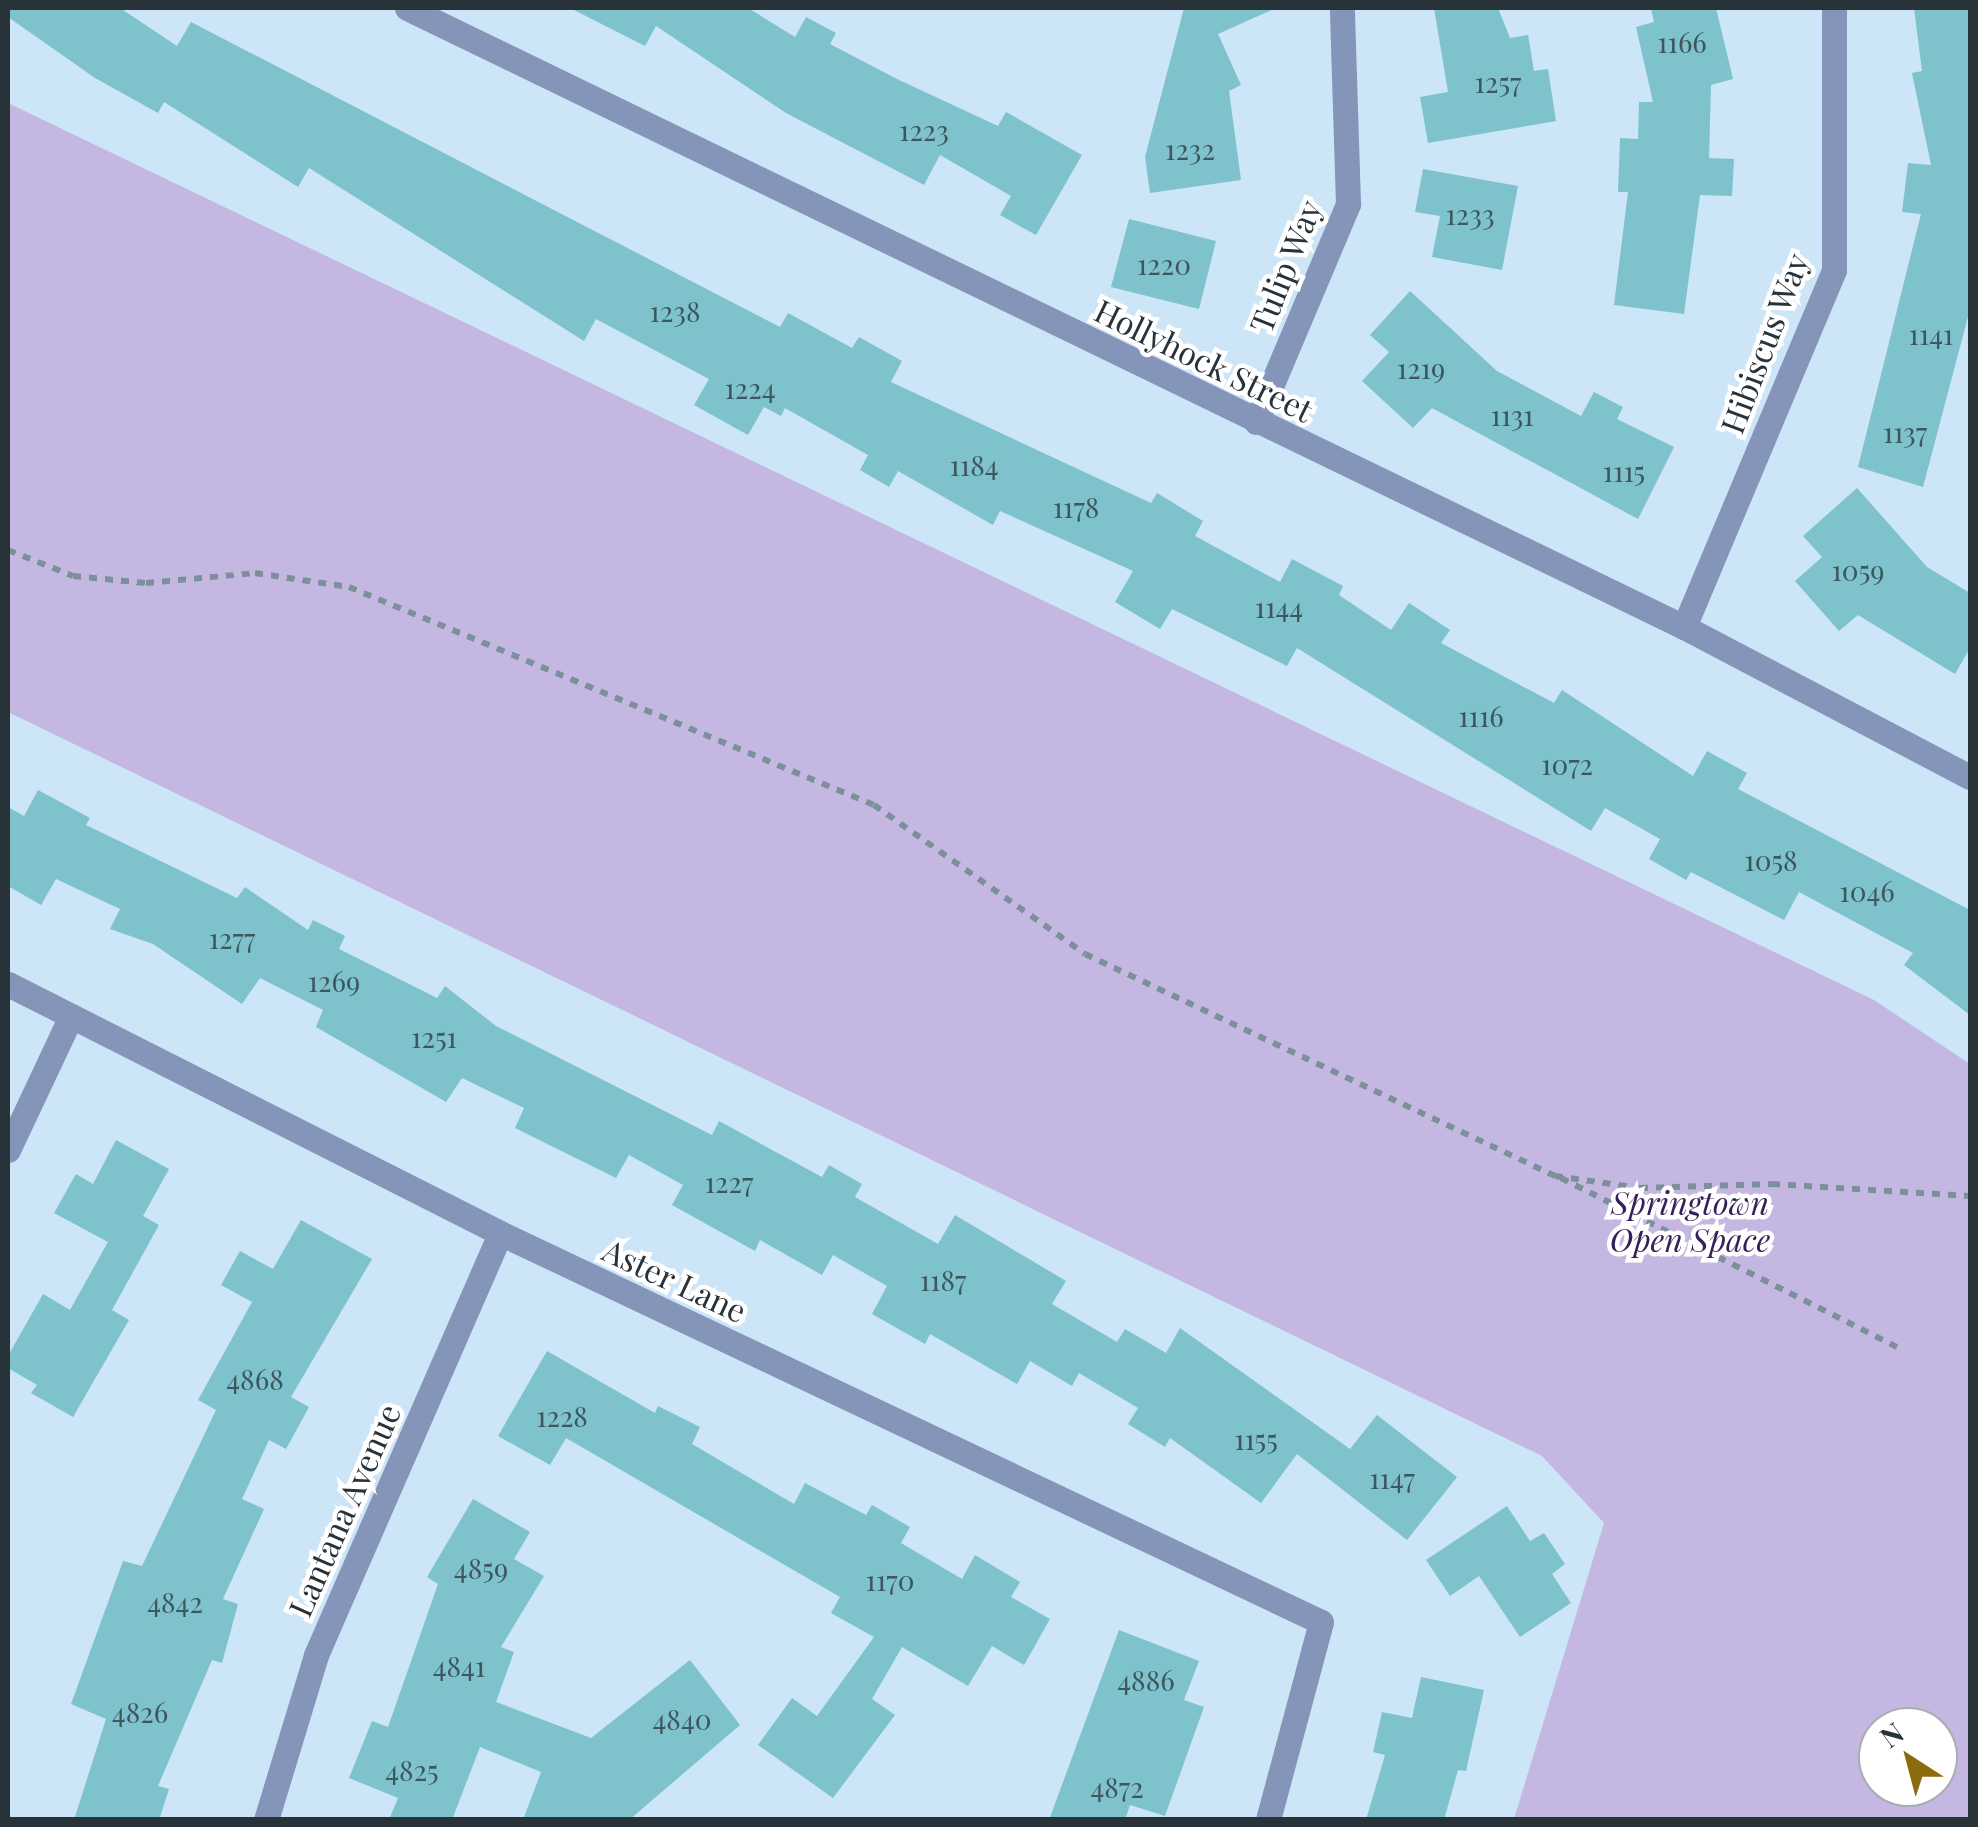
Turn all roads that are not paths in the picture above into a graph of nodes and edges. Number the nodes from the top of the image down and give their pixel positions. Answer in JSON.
{"nodes":[{"id":1,"x":406,"y":8,"type":"edge"},
{"id":2,"x":1342,"y":8,"type":"edge"},
{"id":3,"x":1834,"y":8,"type":"edge"},
{"id":4,"x":1256,"y":422,"type":"junction"},
{"id":5,"x":1684,"y":627,"type":"junction"},
{"id":6,"x":1970,"y":777,"type":"edge"},
{"id":7,"x":8,"y":984,"type":"edge"},
{"id":8,"x":70,"y":1016,"type":"junction"},
{"id":9,"x":8,"y":1150,"type":"edge"},
{"id":10,"x":500,"y":1233,"type":"junction"},
{"id":11,"x":266,"y":1820,"type":"edge"},
{"id":12,"x":1268,"y":1820,"type":"edge"}],
"edges":[{"from":1,"to":4,"type":"street","name":"Hollyhock Street"},
{"from":2,"to":4,"type":"street","name":"Tulip Way"},
{"from":3,"to":5,"type":"street","name":"Hibiscus Way"},
{"from":4,"to":5,"type":"street","name":"Hollyhock Street"},
{"from":5,"to":6,"type":"street","name":"Hollyhock Street"},
{"from":7,"to":8,"type":"street","name":"Aster Lane"},
{"from":8,"to":9,"type":"street"},
{"from":8,"to":10,"type":"street","name":"Aster Lane"},
{"from":10,"to":11,"type":"street","name":"Lantana Avenue"},
{"from":10,"to":12,"type":"street","name":"Aster Lane"}]}
